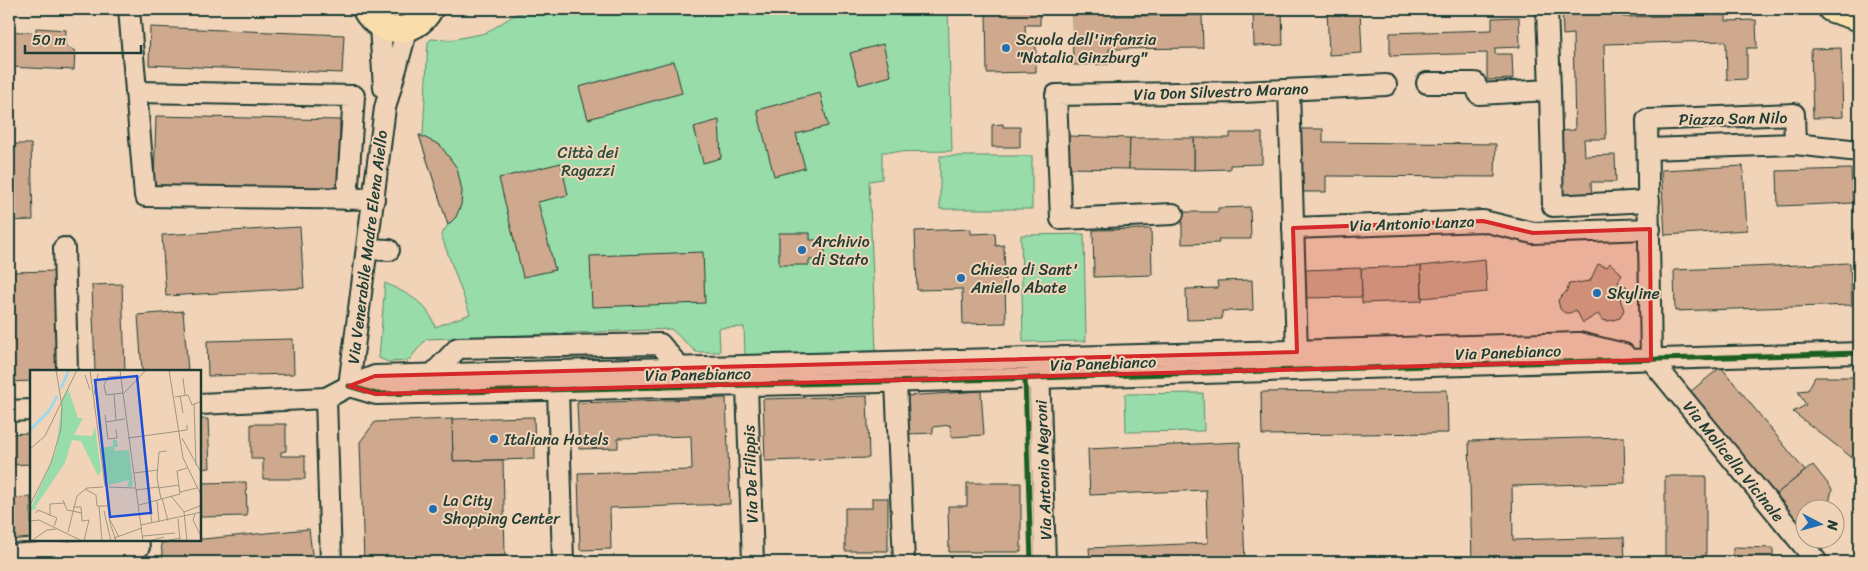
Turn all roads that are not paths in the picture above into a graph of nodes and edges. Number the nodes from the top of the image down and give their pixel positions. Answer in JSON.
{"nodes":[{"id":1,"x":129,"y":9,"type":"edge"},
{"id":2,"x":430,"y":9,"type":"edge"},
{"id":3,"x":1547,"y":9,"type":"edge"},
{"id":4,"x":1831,"y":9,"type":"edge"},
{"id":5,"x":372,"y":17,"type":"edge"},
{"id":6,"x":1859,"y":18,"type":"edge"},
{"id":7,"x":407,"y":29,"type":"junction"},
{"id":8,"x":1427,"y":84,"type":"dead end"},
{"id":9,"x":1386,"y":85,"type":"dead end"},
{"id":10,"x":1290,"y":90,"type":"junction"},
{"id":11,"x":1550,"y":90,"type":"junction"},
{"id":12,"x":136,"y":92,"type":"junction"},
{"id":13,"x":385,"y":108,"type":"junction"},
{"id":14,"x":1795,"y":144,"type":"junction"},
{"id":15,"x":1859,"y":151,"type":"edge"},
{"id":16,"x":1648,"y":152,"type":"junction"},
{"id":17,"x":347,"y":199,"type":"junction"},
{"id":18,"x":374,"y":199,"type":"junction"},
{"id":19,"x":1649,"y":201,"type":"junction"},
{"id":20,"x":1173,"y":214,"type":"dead end"},
{"id":21,"x":1293,"y":228,"type":"junction"},
{"id":22,"x":1650,"y":229,"type":"junction"},
{"id":23,"x":64,"y":248,"type":"dead end"},
{"id":24,"x":368,"y":249,"type":"junction"},
{"id":25,"x":389,"y":250,"type":"dead end"},
{"id":26,"x":1297,"y":352,"type":"junction"},
{"id":27,"x":1859,"y":353,"type":"edge"},
{"id":28,"x":1651,"y":360,"type":"junction"},
{"id":29,"x":1039,"y":369,"type":"junction"},
{"id":30,"x":67,"y":370,"type":"edge"},
{"id":31,"x":896,"y":382,"type":"junction"},
{"id":32,"x":349,"y":386,"type":"junction"},
{"id":33,"x":747,"y":386,"type":"junction"},
{"id":34,"x":558,"y":389,"type":"junction"},
{"id":35,"x":326,"y":398,"type":"junction"},
{"id":36,"x":201,"y":404,"type":"edge"},
{"id":37,"x":30,"y":410,"type":"edge"},
{"id":38,"x":9,"y":411,"type":"edge"},
{"id":39,"x":139,"y":550,"type":"edge"},
{"id":40,"x":9,"y":555,"type":"edge"},
{"id":41,"x":331,"y":562,"type":"edge"},
{"id":42,"x":563,"y":562,"type":"edge"},
{"id":43,"x":739,"y":562,"type":"edge"},
{"id":44,"x":753,"y":562,"type":"edge"},
{"id":45,"x":758,"y":562,"type":"edge"},
{"id":46,"x":904,"y":562,"type":"edge"},
{"id":47,"x":1046,"y":562,"type":"edge"},
{"id":48,"x":1817,"y":562,"type":"edge"}],
"edges":[{"from":1,"to":12,"type":"street"},
{"from":2,"to":7,"type":"main road"},
{"from":3,"to":11,"type":"street"},
{"from":4,"to":6,"type":"main road"},
{"from":5,"to":7,"type":"main road"},
{"from":5,"to":13,"type":"street","name":"Via Venerabile Madre Elena Aiello"},
{"from":7,"to":13,"type":"street","name":"Via Venerabile Madre Elena Aiello"},
{"from":8,"to":11,"type":"street"},
{"from":9,"to":10,"type":"street","name":"Via Don Silvestro Marano"},
{"from":10,"to":20,"type":"street","name":"Via Don Silvestro Marano"},
{"from":10,"to":21,"type":"street"},
{"from":11,"to":19,"type":"street"},
{"from":12,"to":17,"type":"street"},
{"from":12,"to":17,"type":"street"},
{"from":13,"to":18,"type":"street","name":"Via Venerabile Madre Elena Aiello"},
{"from":14,"to":15,"type":"street"},
{"from":14,"to":16,"type":"street","name":"Piazza San Nilo"},
{"from":14,"to":16,"type":"street","name":"Piazza San Nilo"},
{"from":16,"to":19,"type":"street"},
{"from":17,"to":18,"type":"street"},
{"from":18,"to":24,"type":"street","name":"Via Venerabile Madre Elena Aiello"},
{"from":19,"to":22,"type":"street"},
{"from":21,"to":22,"type":"street","name":"Via Antonio Lanza"},
{"from":21,"to":26,"type":"street"},
{"from":22,"to":28,"type":"street"},
{"from":23,"to":30,"type":"street"},
{"from":24,"to":25,"type":"street"},
{"from":24,"to":32,"type":"street","name":"Via Venerabile Madre Elena Aiello"},
{"from":26,"to":28,"type":"street","name":"Via Panebianco"},
{"from":26,"to":29,"type":"street","name":"Via Panebianco"},
{"from":27,"to":28,"type":"street","name":"Via Panebianco"},
{"from":28,"to":29,"type":"street","name":"Via Panebianco"},
{"from":28,"to":48,"type":"street","name":"Via Molicella Vicinale"},
{"from":29,"to":31,"type":"street","name":"Via Panebianco"},
{"from":29,"to":32,"type":"street","name":"Via Panebianco"},
{"from":29,"to":47,"type":"street","name":"Via Antonio Negroni"},
{"from":31,"to":33,"type":"street","name":"Via Panebianco"},
{"from":31,"to":46,"type":"street"},
{"from":32,"to":34,"type":"street","name":"Via Panebianco"},
{"from":32,"to":35,"type":"street","name":"Via Panebianco"},
{"from":33,"to":34,"type":"street","name":"Via Panebianco"},
{"from":33,"to":44,"type":"street","name":"Via De Filippis"},
{"from":34,"to":42,"type":"street"},
{"from":35,"to":36,"type":"street","name":"Via Panebianco"},
{"from":35,"to":41,"type":"street"},
{"from":37,"to":38,"type":"street"},
{"from":39,"to":40,"type":"street"},
{"from":43,"to":44,"type":"street"},
{"from":44,"to":45,"type":"street"}]}
